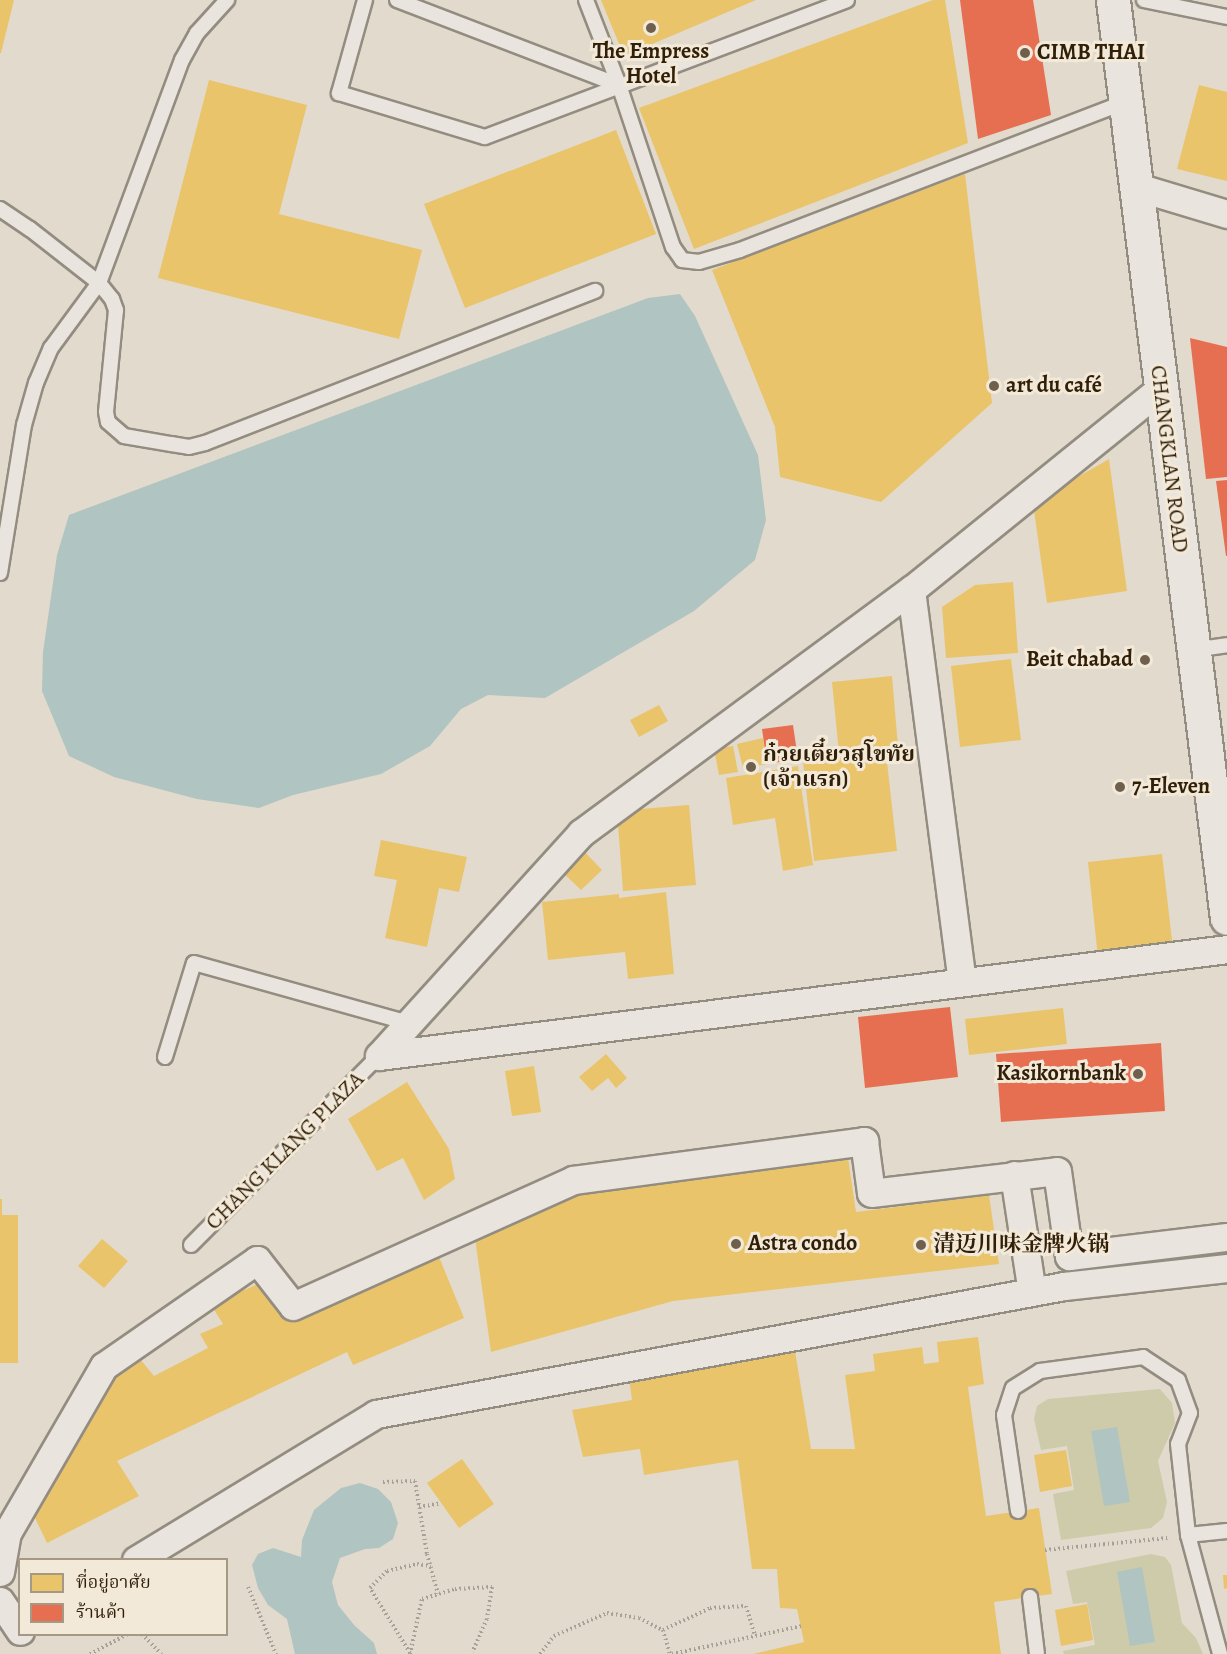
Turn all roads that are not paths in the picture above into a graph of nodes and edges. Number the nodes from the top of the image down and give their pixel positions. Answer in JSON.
{"nodes":[{"id":1,"x":227,"y":0,"type":"edge"},
{"id":2,"x":364,"y":0,"type":"edge"},
{"id":3,"x":397,"y":0,"type":"edge"},
{"id":4,"x":586,"y":0,"type":"edge"},
{"id":5,"x":847,"y":0,"type":"edge"},
{"id":6,"x":1113,"y":0,"type":"edge"},
{"id":7,"x":1144,"y":0,"type":"edge"},
{"id":8,"x":1227,"y":17,"type":"edge"},
{"id":9,"x":619,"y":85,"type":"junction"},
{"id":10,"x":1125,"y":102,"type":"junction"},
{"id":11,"x":1134,"y":186,"type":"junction"},
{"id":12,"x":0,"y":209,"type":"edge"},
{"id":13,"x":1227,"y":214,"type":"edge"},
{"id":14,"x":99,"y":283,"type":"junction"},
{"id":15,"x":595,"y":291,"type":"dead end"},
{"id":16,"x":1160,"y":389,"type":"junction"},
{"id":17,"x":0,"y":573,"type":"edge"},
{"id":18,"x":911,"y":590,"type":"junction"},
{"id":19,"x":1227,"y":645,"type":"edge"},
{"id":20,"x":1193,"y":650,"type":"junction"},
{"id":21,"x":1227,"y":918,"type":"edge"},
{"id":22,"x":1227,"y":949,"type":"edge"},
{"id":23,"x":962,"y":981,"type":"junction"},
{"id":24,"x":409,"y":1023,"type":"junction"},
{"id":25,"x":379,"y":1056,"type":"junction"},
{"id":26,"x":165,"y":1057,"type":"dead end"},
{"id":27,"x":1014,"y":1174,"type":"junction"},
{"id":28,"x":1227,"y":1237,"type":"edge"},
{"id":29,"x":191,"y":1245,"type":"dead end"},
{"id":30,"x":1227,"y":1268,"type":"edge"},
{"id":31,"x":1032,"y":1292,"type":"junction"},
{"id":32,"x":1018,"y":1511,"type":"dead end"},
{"id":33,"x":1227,"y":1531,"type":"edge"},
{"id":34,"x":1188,"y":1535,"type":"junction"},
{"id":35,"x":139,"y":1558,"type":"edge"},
{"id":36,"x":0,"y":1572,"type":"edge"},
{"id":37,"x":1030,"y":1597,"type":"dead end"},
{"id":38,"x":0,"y":1601,"type":"edge"},
{"id":39,"x":18,"y":1627,"type":"edge"},
{"id":40,"x":1037,"y":1654,"type":"edge"},
{"id":41,"x":1220,"y":1654,"type":"edge"}],
"edges":[{"from":1,"to":14,"type":"lane"},
{"from":2,"to":9,"type":"lane"},
{"from":3,"to":9,"type":"lane"},
{"from":4,"to":9,"type":"lane"},
{"from":5,"to":9,"type":"lane"},
{"from":6,"to":10,"type":"street","name":"CHANGKLAN ROAD"},
{"from":7,"to":8,"type":"lane"},
{"from":9,"to":10,"type":"lane"},
{"from":10,"to":11,"type":"street","name":"CHANGKLAN ROAD"},
{"from":11,"to":13,"type":"street"},
{"from":11,"to":16,"type":"street","name":"CHANGKLAN ROAD"},
{"from":12,"to":14,"type":"lane"},
{"from":14,"to":15,"type":"lane"},
{"from":14,"to":17,"type":"lane"},
{"from":16,"to":18,"type":"street"},
{"from":16,"to":20,"type":"street","name":"CHANGKLAN ROAD"},
{"from":18,"to":23,"type":"street"},
{"from":18,"to":24,"type":"street"},
{"from":19,"to":20,"type":"lane"},
{"from":20,"to":21,"type":"street","name":"CHANGKLAN ROAD"},
{"from":22,"to":23,"type":"street"},
{"from":23,"to":25,"type":"street"},
{"from":24,"to":25,"type":"street"},
{"from":24,"to":26,"type":"lane"},
{"from":25,"to":29,"type":"lane","name":"CHANG KLANG PLAZA"},
{"from":27,"to":28,"type":"street"},
{"from":27,"to":31,"type":"street"},
{"from":27,"to":36,"type":"street"},
{"from":30,"to":31,"type":"street"},
{"from":31,"to":35,"type":"street"},
{"from":32,"to":34,"type":"lane"},
{"from":33,"to":34,"type":"lane"},
{"from":34,"to":41,"type":"lane"},
{"from":37,"to":40,"type":"lane"},
{"from":38,"to":39,"type":"street"}]}
